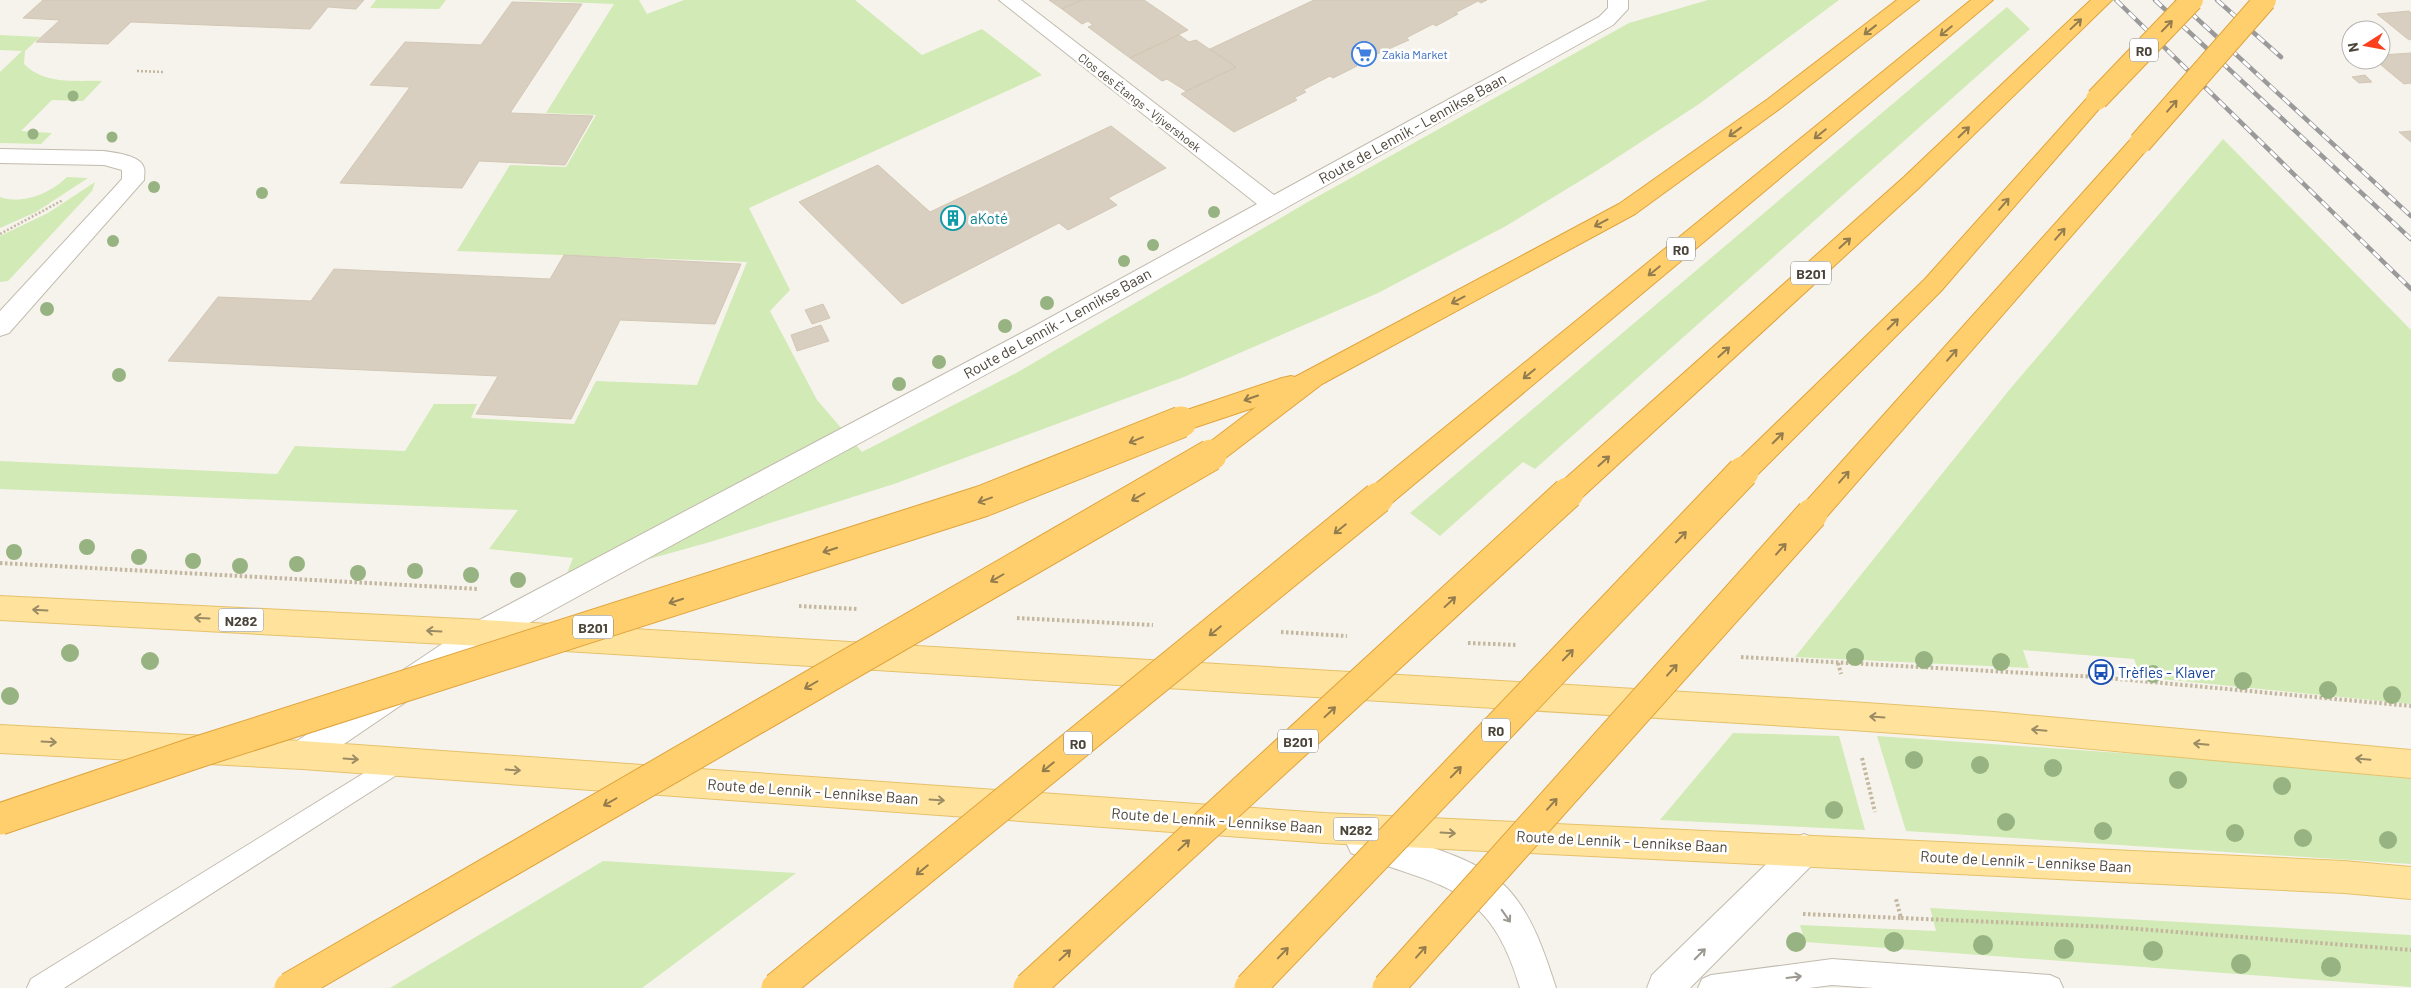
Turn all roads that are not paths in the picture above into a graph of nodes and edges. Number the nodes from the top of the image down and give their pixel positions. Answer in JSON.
{"nodes":[{"id":1,"x":1009,"y":0,"type":"edge"},
{"id":2,"x":1618,"y":0,"type":"edge"},
{"id":3,"x":1909,"y":0,"type":"edge"},
{"id":4,"x":1983,"y":0,"type":"edge"},
{"id":5,"x":2102,"y":0,"type":"edge"},
{"id":6,"x":2192,"y":0,"type":"edge"},
{"id":7,"x":2264,"y":0,"type":"edge"},
{"id":8,"x":0,"y":156,"type":"edge"},
{"id":9,"x":1272,"y":205,"type":"junction"},
{"id":10,"x":0,"y":327,"type":"edge"},
{"id":11,"x":1314,"y":377,"type":"junction"},
{"id":12,"x":0,"y":608,"type":"edge"},
{"id":13,"x":483,"y":633,"type":"junction"},
{"id":14,"x":0,"y":739,"type":"edge"},
{"id":15,"x":302,"y":755,"type":"junction"},
{"id":16,"x":398,"y":762,"type":"junction"},
{"id":17,"x":2411,"y":764,"type":"edge"},
{"id":18,"x":0,"y":819,"type":"edge"},
{"id":19,"x":1324,"y":828,"type":"junction"},
{"id":20,"x":1804,"y":850,"type":"junction"},
{"id":21,"x":2411,"y":883,"type":"edge"},
{"id":22,"x":40,"y":988,"type":"edge"},
{"id":23,"x":290,"y":988,"type":"edge"},
{"id":24,"x":777,"y":988,"type":"edge"},
{"id":25,"x":1029,"y":988,"type":"edge"},
{"id":26,"x":1250,"y":988,"type":"edge"},
{"id":27,"x":1388,"y":988,"type":"edge"},
{"id":28,"x":1538,"y":988,"type":"edge"},
{"id":29,"x":1665,"y":988,"type":"edge"},
{"id":30,"x":1711,"y":988,"type":"edge"},
{"id":31,"x":2050,"y":988,"type":"edge"}],
"edges":[{"from":1,"to":9,"type":"street","name":"Clos des Étangs - Vijvershoek"},
{"from":2,"to":9,"type":"street","name":"Route de Lennik - Lennikse Baan"},
{"from":3,"to":11,"type":"highway","one_way":true},
{"from":4,"to":24,"type":"highway","number":"R0","one_way":true,"bridge":true},
{"from":25,"to":5,"type":"highway","number":"B201","one_way":true,"bridge":true},
{"from":26,"to":6,"type":"highway","number":"R0","one_way":true,"bridge":true},
{"from":27,"to":7,"type":"highway","one_way":true,"bridge":true},
{"from":8,"to":10,"type":"street"},
{"from":9,"to":13,"type":"street","name":"Route de Lennik - Lennikse Baan"},
{"from":11,"to":18,"type":"highway","number":"B201","one_way":true,"bridge":true},
{"from":11,"to":23,"type":"highway","one_way":true,"bridge":true},
{"from":13,"to":12,"type":"main road","number":"N282","one_way":true},
{"from":13,"to":15,"type":"street","name":"Route de Lennik - Lennikse Baan"},
{"from":17,"to":13,"type":"main road","number":"N282","one_way":true},
{"from":14,"to":15,"type":"main road","number":"N282","one_way":true},
{"from":15,"to":16,"type":"main road","name":"Route de Lennik - Lennikse Baan","number":"N282","one_way":true},
{"from":16,"to":19,"type":"main road","name":"Route de Lennik - Lennikse Baan","number":"N282","one_way":true},
{"from":16,"to":22,"type":"lane"},
{"from":19,"to":20,"type":"main road","name":"Route de Lennik - Lennikse Baan","number":"N282","one_way":true},
{"from":19,"to":28,"type":"street","one_way":true},
{"from":20,"to":21,"type":"main road","name":"Route de Lennik - Lennikse Baan","number":"N282"},
{"from":29,"to":20,"type":"street","one_way":true},
{"from":30,"to":31,"type":"lane","one_way":true}]}
